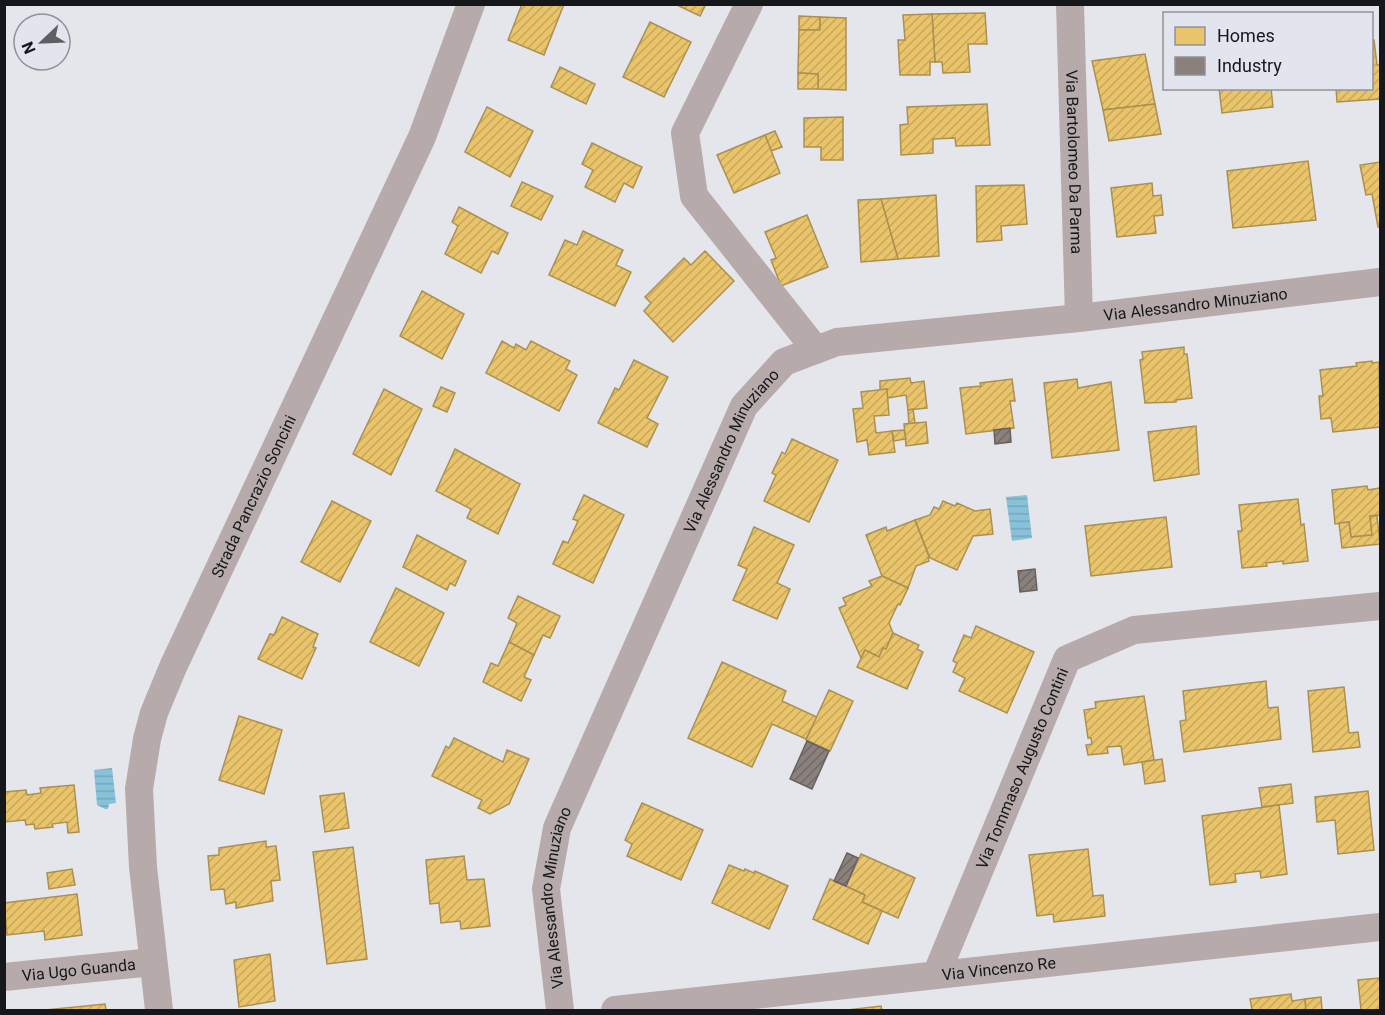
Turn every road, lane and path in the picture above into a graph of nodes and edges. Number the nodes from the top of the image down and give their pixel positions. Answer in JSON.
{"nodes":[{"id":1,"x":471,"y":4,"type":"edge"},
{"id":2,"x":749,"y":4,"type":"edge"},
{"id":3,"x":1070,"y":4,"type":"edge"},
{"id":4,"x":1380,"y":282,"type":"edge"},
{"id":5,"x":1079,"y":318,"type":"junction"},
{"id":6,"x":816,"y":350,"type":"junction"},
{"id":7,"x":1380,"y":606,"type":"edge"},
{"id":8,"x":1380,"y":927,"type":"edge"},
{"id":9,"x":153,"y":962,"type":"junction"},
{"id":10,"x":936,"y":975,"type":"junction"},
{"id":11,"x":4,"y":977,"type":"edge"},
{"id":12,"x":159,"y":1011,"type":"edge"},
{"id":13,"x":560,"y":1011,"type":"edge"},
{"id":14,"x":615,"y":1011,"type":"edge"}],
"edges":[{"from":1,"to":9,"type":"street","name":"Strada Pancrazio Soncini"},
{"from":2,"to":6,"type":"street"},
{"from":3,"to":5,"type":"street","name":"Via Bartolomeo Da Parma"},
{"from":4,"to":5,"type":"street","name":"Via Alessandro Minuziano"},
{"from":5,"to":6,"type":"street","name":"Via Alessandro Minuziano"},
{"from":6,"to":13,"type":"street","name":"Via Alessandro Minuziano"},
{"from":7,"to":10,"type":"street","name":"Via Tommaso Augusto Contini"},
{"from":8,"to":10,"type":"street","name":"Via Vincenzo Re"},
{"from":9,"to":11,"type":"street","name":"Via Ugo Guanda"},
{"from":9,"to":12,"type":"street","name":"Strada Pancrazio Soncini"},
{"from":10,"to":14,"type":"street","name":"Via Vincenzo Re"}]}
